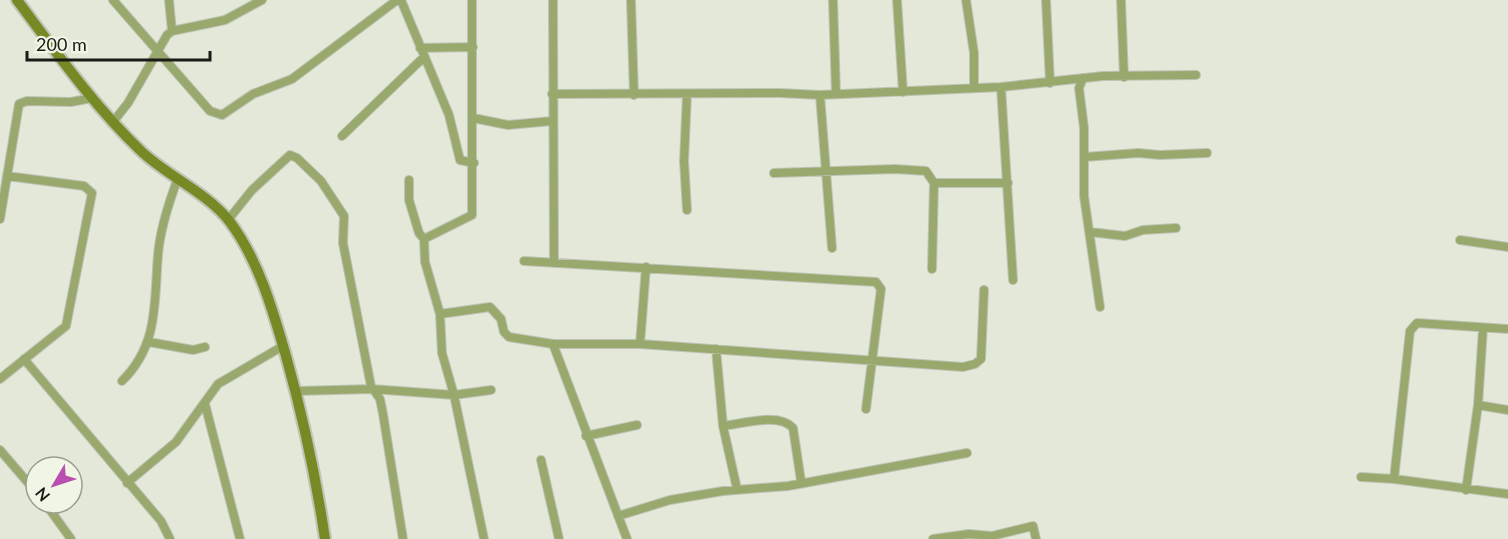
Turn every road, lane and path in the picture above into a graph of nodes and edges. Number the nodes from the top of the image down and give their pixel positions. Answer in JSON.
{"nodes":[{"id":1,"x":17,"y":0,"type":"edge"},
{"id":2,"x":113,"y":0,"type":"edge"},
{"id":3,"x":169,"y":0,"type":"edge"},
{"id":4,"x":262,"y":0,"type":"edge"},
{"id":5,"x":399,"y":0,"type":"edge"},
{"id":6,"x":472,"y":0,"type":"edge"},
{"id":7,"x":553,"y":0,"type":"edge"},
{"id":8,"x":631,"y":0,"type":"edge"},
{"id":9,"x":833,"y":0,"type":"edge"},
{"id":10,"x":897,"y":0,"type":"edge"},
{"id":11,"x":966,"y":0,"type":"edge"},
{"id":12,"x":1046,"y":0,"type":"edge"},
{"id":13,"x":1121,"y":0,"type":"edge"},
{"id":14,"x":172,"y":31,"type":"junction"},
{"id":15,"x":473,"y":46,"type":"junction"},
{"id":16,"x":420,"y":48,"type":"junction"},
{"id":17,"x":157,"y":51,"type":"junction"},
{"id":18,"x":424,"y":57,"type":"junction"},
{"id":19,"x":1196,"y":75,"type":"dead end"},
{"id":20,"x":1124,"y":77,"type":"junction"},
{"id":21,"x":1083,"y":78,"type":"junction"},
{"id":22,"x":1071,"y":79,"type":"junction"},
{"id":23,"x":1050,"y":83,"type":"junction"},
{"id":24,"x":1001,"y":87,"type":"junction"},
{"id":25,"x":974,"y":88,"type":"junction"},
{"id":26,"x":1079,"y":88,"type":"junction"},
{"id":27,"x":903,"y":92,"type":"junction"},
{"id":28,"x":552,"y":94,"type":"junction"},
{"id":29,"x":687,"y":94,"type":"junction"},
{"id":30,"x":836,"y":94,"type":"junction"},
{"id":31,"x":634,"y":95,"type":"junction"},
{"id":32,"x":820,"y":95,"type":"junction"},
{"id":33,"x":92,"y":98,"type":"junction"},
{"id":34,"x":473,"y":118,"type":"junction"},
{"id":35,"x":552,"y":121,"type":"junction"},
{"id":36,"x":112,"y":122,"type":"junction"},
{"id":37,"x":342,"y":136,"type":"dead end"},
{"id":38,"x":1207,"y":153,"type":"dead end"},
{"id":39,"x":1085,"y":157,"type":"junction"},
{"id":40,"x":474,"y":163,"type":"junction"},
{"id":41,"x":827,"y":172,"type":"junction"},
{"id":42,"x":774,"y":173,"type":"dead end"},
{"id":43,"x":7,"y":176,"type":"junction"},
{"id":44,"x":178,"y":178,"type":"junction"},
{"id":45,"x":409,"y":180,"type":"dead end"},
{"id":46,"x":934,"y":183,"type":"junction"},
{"id":47,"x":1008,"y":183,"type":"junction"},
{"id":48,"x":687,"y":210,"type":"dead end"},
{"id":49,"x":0,"y":219,"type":"edge"},
{"id":50,"x":228,"y":220,"type":"junction"},
{"id":51,"x":1176,"y":228,"type":"dead end"},
{"id":52,"x":1090,"y":232,"type":"junction"},
{"id":53,"x":424,"y":238,"type":"junction"},
{"id":54,"x":1460,"y":240,"type":"dead end"},
{"id":55,"x":1508,"y":247,"type":"edge"},
{"id":56,"x":832,"y":248,"type":"dead end"},
{"id":57,"x":524,"y":261,"type":"dead end"},
{"id":58,"x":554,"y":263,"type":"junction"},
{"id":59,"x":646,"y":267,"type":"junction"},
{"id":60,"x":932,"y":268,"type":"dead end"},
{"id":61,"x":1013,"y":280,"type":"dead end"},
{"id":62,"x":984,"y":290,"type":"dead end"},
{"id":63,"x":1100,"y":307,"type":"dead end"},
{"id":64,"x":440,"y":314,"type":"junction"},
{"id":65,"x":1484,"y":328,"type":"junction"},
{"id":66,"x":1508,"y":328,"type":"edge"},
{"id":67,"x":149,"y":342,"type":"junction"},
{"id":68,"x":553,"y":344,"type":"junction"},
{"id":69,"x":640,"y":344,"type":"junction"},
{"id":70,"x":205,"y":346,"type":"dead end"},
{"id":71,"x":283,"y":346,"type":"junction"},
{"id":72,"x":716,"y":349,"type":"junction"},
{"id":73,"x":872,"y":358,"type":"junction"},
{"id":74,"x":24,"y":359,"type":"junction"},
{"id":75,"x":0,"y":378,"type":"edge"},
{"id":76,"x":122,"y":381,"type":"dead end"},
{"id":77,"x":372,"y":389,"type":"junction"},
{"id":78,"x":491,"y":390,"type":"dead end"},
{"id":79,"x":297,"y":391,"type":"junction"},
{"id":80,"x":454,"y":395,"type":"junction"},
{"id":81,"x":205,"y":404,"type":"junction"},
{"id":82,"x":1478,"y":405,"type":"junction"},
{"id":83,"x":866,"y":409,"type":"dead end"},
{"id":84,"x":1508,"y":410,"type":"edge"},
{"id":85,"x":637,"y":425,"type":"dead end"},
{"id":86,"x":723,"y":426,"type":"junction"},
{"id":87,"x":586,"y":436,"type":"junction"},
{"id":88,"x":0,"y":450,"type":"edge"},
{"id":89,"x":968,"y":453,"type":"dead end"},
{"id":90,"x":541,"y":460,"type":"dead end"},
{"id":91,"x":1361,"y":477,"type":"dead end"},
{"id":92,"x":24,"y":478,"type":"edge"},
{"id":93,"x":1394,"y":479,"type":"junction"},
{"id":94,"x":801,"y":481,"type":"junction"},
{"id":95,"x":127,"y":483,"type":"junction"},
{"id":96,"x":737,"y":489,"type":"junction"},
{"id":97,"x":1466,"y":490,"type":"junction"},
{"id":98,"x":1508,"y":494,"type":"edge"},
{"id":99,"x":53,"y":515,"type":"edge"},
{"id":100,"x":618,"y":516,"type":"junction"},
{"id":101,"x":956,"y":538,"type":"edge"},
{"id":102,"x":70,"y":539,"type":"edge"},
{"id":103,"x":170,"y":539,"type":"edge"},
{"id":104,"x":240,"y":539,"type":"edge"},
{"id":105,"x":325,"y":539,"type":"edge"},
{"id":106,"x":403,"y":539,"type":"edge"},
{"id":107,"x":484,"y":539,"type":"edge"},
{"id":108,"x":559,"y":539,"type":"edge"},
{"id":109,"x":627,"y":539,"type":"edge"},
{"id":110,"x":933,"y":539,"type":"edge"},
{"id":111,"x":1036,"y":539,"type":"edge"}],
"edges":[{"from":1,"to":33,"type":"street"},
{"from":2,"to":17,"type":"street"},
{"from":3,"to":14,"type":"street"},
{"from":4,"to":14,"type":"street"},
{"from":5,"to":16,"type":"street"},
{"from":5,"to":17,"type":"street"},
{"from":6,"to":15,"type":"street"},
{"from":7,"to":28,"type":"street"},
{"from":8,"to":31,"type":"street"},
{"from":9,"to":30,"type":"street"},
{"from":10,"to":27,"type":"street"},
{"from":11,"to":25,"type":"street"},
{"from":12,"to":23,"type":"street"},
{"from":13,"to":20,"type":"street"},
{"from":14,"to":17,"type":"street"},
{"from":15,"to":16,"type":"street"},
{"from":15,"to":34,"type":"street"},
{"from":16,"to":18,"type":"street"},
{"from":17,"to":36,"type":"street"},
{"from":18,"to":37,"type":"street"},
{"from":18,"to":40,"type":"street"},
{"from":19,"to":20,"type":"street"},
{"from":20,"to":21,"type":"street"},
{"from":21,"to":22,"type":"street"},
{"from":21,"to":26,"type":"street"},
{"from":22,"to":23,"type":"street"},
{"from":22,"to":26,"type":"street"},
{"from":23,"to":24,"type":"street"},
{"from":24,"to":25,"type":"street"},
{"from":24,"to":47,"type":"street"},
{"from":25,"to":27,"type":"street"},
{"from":26,"to":39,"type":"street"},
{"from":27,"to":30,"type":"street"},
{"from":28,"to":31,"type":"street"},
{"from":28,"to":35,"type":"street"},
{"from":29,"to":31,"type":"street"},
{"from":29,"to":32,"type":"street"},
{"from":29,"to":48,"type":"street"},
{"from":30,"to":32,"type":"street"},
{"from":32,"to":41,"type":"street"},
{"from":33,"to":36,"type":"street"},
{"from":33,"to":43,"type":"street"},
{"from":34,"to":35,"type":"street"},
{"from":34,"to":40,"type":"street"},
{"from":35,"to":58,"type":"street"},
{"from":36,"to":44,"type":"street"},
{"from":38,"to":39,"type":"street"},
{"from":39,"to":52,"type":"street"},
{"from":40,"to":53,"type":"street"},
{"from":41,"to":42,"type":"street"},
{"from":41,"to":46,"type":"street"},
{"from":41,"to":56,"type":"street"},
{"from":43,"to":49,"type":"street"},
{"from":43,"to":74,"type":"street"},
{"from":44,"to":50,"type":"street"},
{"from":44,"to":67,"type":"street"},
{"from":45,"to":53,"type":"street"},
{"from":46,"to":47,"type":"street"},
{"from":46,"to":60,"type":"street"},
{"from":47,"to":61,"type":"street"},
{"from":50,"to":71,"type":"street"},
{"from":50,"to":77,"type":"street"},
{"from":51,"to":52,"type":"street"},
{"from":52,"to":63,"type":"street"},
{"from":53,"to":64,"type":"street"},
{"from":54,"to":55,"type":"street"},
{"from":57,"to":58,"type":"street"},
{"from":58,"to":59,"type":"street"},
{"from":59,"to":69,"type":"street"},
{"from":59,"to":73,"type":"street"},
{"from":62,"to":73,"type":"street"},
{"from":64,"to":68,"type":"street"},
{"from":64,"to":80,"type":"street"},
{"from":65,"to":66,"type":"street"},
{"from":65,"to":82,"type":"street"},
{"from":65,"to":93,"type":"street"},
{"from":67,"to":70,"type":"street"},
{"from":67,"to":76,"type":"street"},
{"from":68,"to":69,"type":"street"},
{"from":68,"to":87,"type":"street"},
{"from":69,"to":72,"type":"street"},
{"from":71,"to":79,"type":"street"},
{"from":71,"to":81,"type":"street"},
{"from":72,"to":73,"type":"street"},
{"from":72,"to":86,"type":"street"},
{"from":73,"to":83,"type":"street"},
{"from":74,"to":75,"type":"street"},
{"from":74,"to":95,"type":"street"},
{"from":77,"to":79,"type":"street"},
{"from":77,"to":80,"type":"street"},
{"from":77,"to":106,"type":"street"},
{"from":78,"to":80,"type":"street"},
{"from":79,"to":105,"type":"street"},
{"from":80,"to":107,"type":"street"},
{"from":81,"to":95,"type":"street"},
{"from":81,"to":104,"type":"street"},
{"from":82,"to":84,"type":"street"},
{"from":82,"to":97,"type":"street"},
{"from":85,"to":87,"type":"street"},
{"from":86,"to":94,"type":"street"},
{"from":86,"to":96,"type":"street"},
{"from":87,"to":100,"type":"street"},
{"from":88,"to":92,"type":"street"},
{"from":89,"to":94,"type":"street"},
{"from":90,"to":108,"type":"street"},
{"from":91,"to":93,"type":"street"},
{"from":93,"to":97,"type":"street"},
{"from":94,"to":96,"type":"street"},
{"from":95,"to":103,"type":"street"},
{"from":96,"to":100,"type":"street"},
{"from":97,"to":98,"type":"street"},
{"from":99,"to":102,"type":"street"},
{"from":100,"to":109,"type":"street"},
{"from":101,"to":110,"type":"street"},
{"from":101,"to":111,"type":"street"}]}
